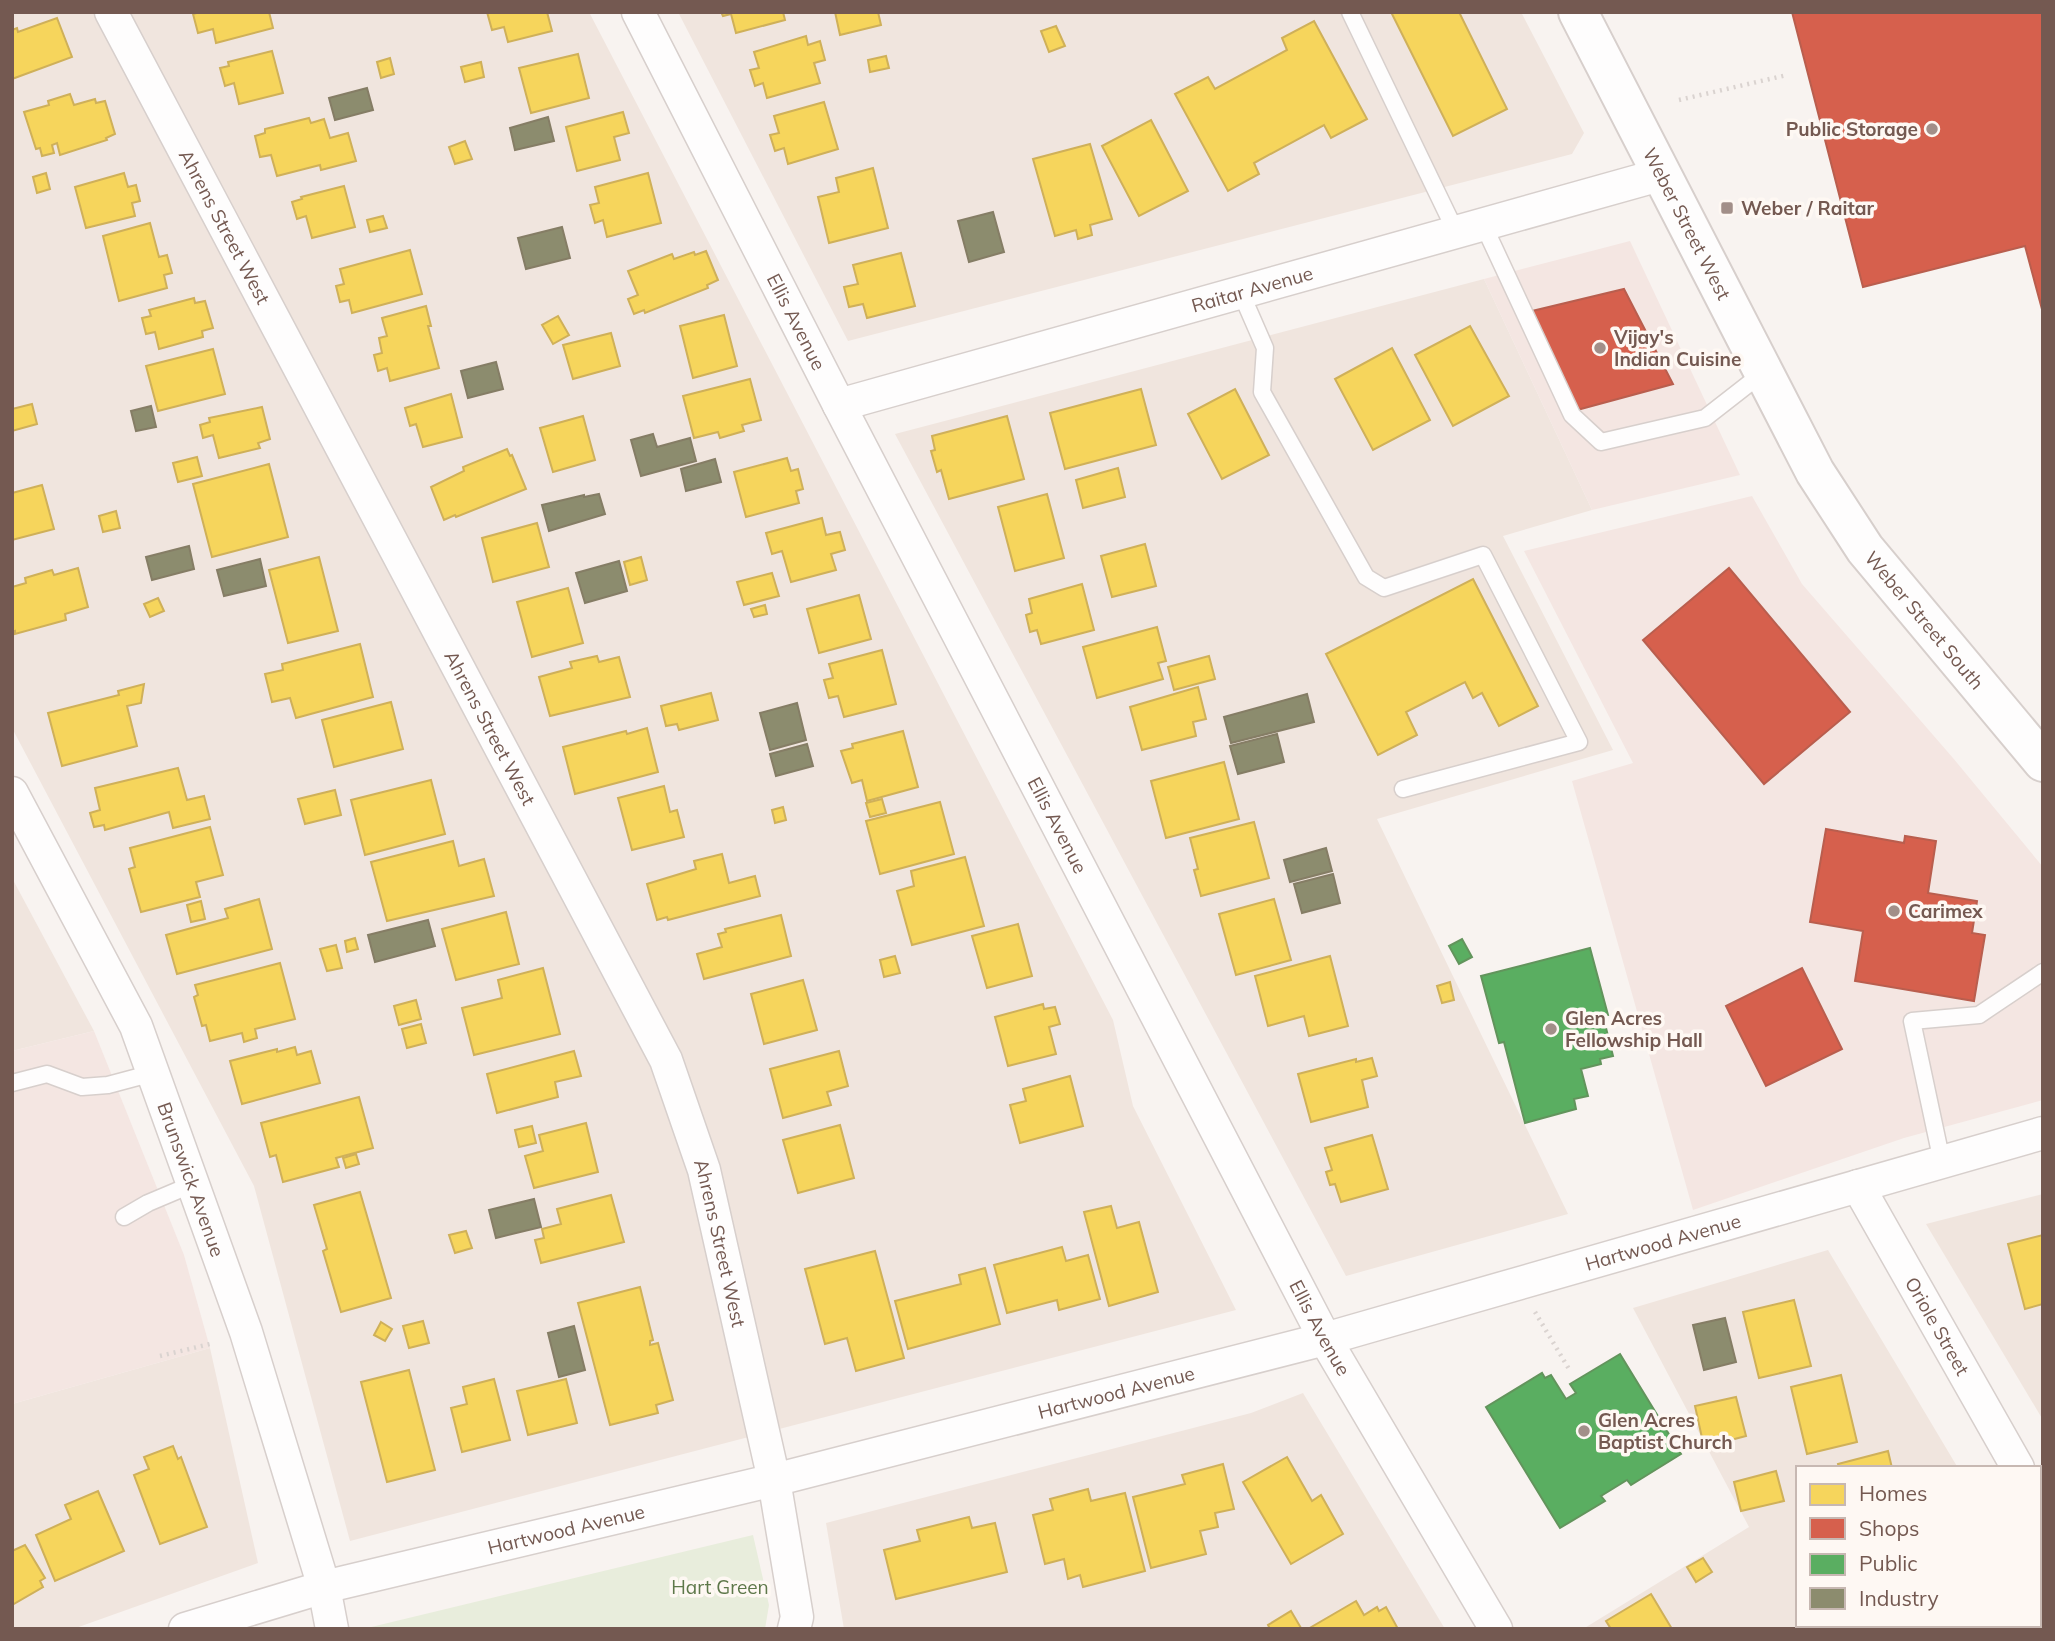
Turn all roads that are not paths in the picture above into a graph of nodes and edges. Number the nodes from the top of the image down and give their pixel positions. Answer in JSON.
{"nodes":[{"id":1,"x":111,"y":12,"type":"edge"},
{"id":2,"x":638,"y":12,"type":"edge"},
{"id":3,"x":1350,"y":12,"type":"edge"},
{"id":4,"x":1578,"y":12,"type":"edge"},
{"id":5,"x":1663,"y":174,"type":"junction"},
{"id":6,"x":1470,"y":228,"type":"junction"},
{"id":7,"x":1241,"y":293,"type":"junction"},
{"id":8,"x":1764,"y":372,"type":"junction"},
{"id":9,"x":839,"y":405,"type":"junction"},
{"id":10,"x":1815,"y":472,"type":"joint"},
{"id":11,"x":2043,"y":762,"type":"edge"},
{"id":12,"x":1403,"y":789,"type":"dead end"},
{"id":13,"x":12,"y":793,"type":"edge"},
{"id":14,"x":2043,"y":972,"type":"edge"},
{"id":15,"x":153,"y":1073,"type":"junction"},
{"id":16,"x":12,"y":1083,"type":"edge"},
{"id":17,"x":2043,"y":1133,"type":"edge"},
{"id":18,"x":1942,"y":1162,"type":"junction"},
{"id":19,"x":193,"y":1184,"type":"junction"},
{"id":20,"x":1857,"y":1186,"type":"junction"},
{"id":21,"x":124,"y":1217,"type":"dead end"},
{"id":22,"x":1325,"y":1339,"type":"junction"},
{"id":23,"x":2017,"y":1466,"type":"edge"},
{"id":24,"x":774,"y":1480,"type":"junction"},
{"id":25,"x":324,"y":1587,"type":"junction"},
{"id":26,"x":185,"y":1629,"type":"edge"},
{"id":27,"x":332,"y":1629,"type":"edge"},
{"id":28,"x":794,"y":1629,"type":"edge"},
{"id":29,"x":1496,"y":1629,"type":"edge"}],
"edges":[{"from":1,"to":24,"type":"street","name":"Ahrens Street West"},
{"from":2,"to":9,"type":"street","name":"Ellis Avenue"},
{"from":3,"to":6,"type":"lane"},
{"from":4,"to":5,"type":"main road","name":"Weber Street West"},
{"from":5,"to":6,"type":"street","name":"Raitar Avenue"},
{"from":5,"to":8,"type":"main road","name":"Weber Street West"},
{"from":6,"to":7,"type":"street","name":"Raitar Avenue"},
{"from":6,"to":8,"type":"lane"},
{"from":7,"to":9,"type":"street","name":"Raitar Avenue"},
{"from":7,"to":12,"type":"lane"},
{"from":8,"to":10,"type":"main road","name":"Weber Street West"},
{"from":9,"to":22,"type":"street","name":"Ellis Avenue"},
{"from":10,"to":11,"type":"main road","name":"Weber Street South"},
{"from":13,"to":15,"type":"street","name":"Brunswick Avenue"},
{"from":14,"to":18,"type":"lane"},
{"from":15,"to":16,"type":"lane"},
{"from":15,"to":19,"type":"street","name":"Brunswick Avenue"},
{"from":17,"to":18,"type":"street","name":"Hartwood Avenue"},
{"from":18,"to":20,"type":"street","name":"Hartwood Avenue"},
{"from":19,"to":21,"type":"lane"},
{"from":19,"to":25,"type":"street","name":"Brunswick Avenue"},
{"from":20,"to":22,"type":"street","name":"Hartwood Avenue"},
{"from":20,"to":23,"type":"street","name":"Oriole Street"},
{"from":22,"to":24,"type":"street","name":"Hartwood Avenue"},
{"from":22,"to":29,"type":"street","name":"Ellis Avenue"},
{"from":24,"to":25,"type":"street","name":"Hartwood Avenue"},
{"from":24,"to":28,"type":"street","name":"Ahrens Street West"},
{"from":25,"to":26,"type":"street","name":"Hartwood Avenue"},
{"from":25,"to":27,"type":"street","name":"Brunswick Avenue"}]}
